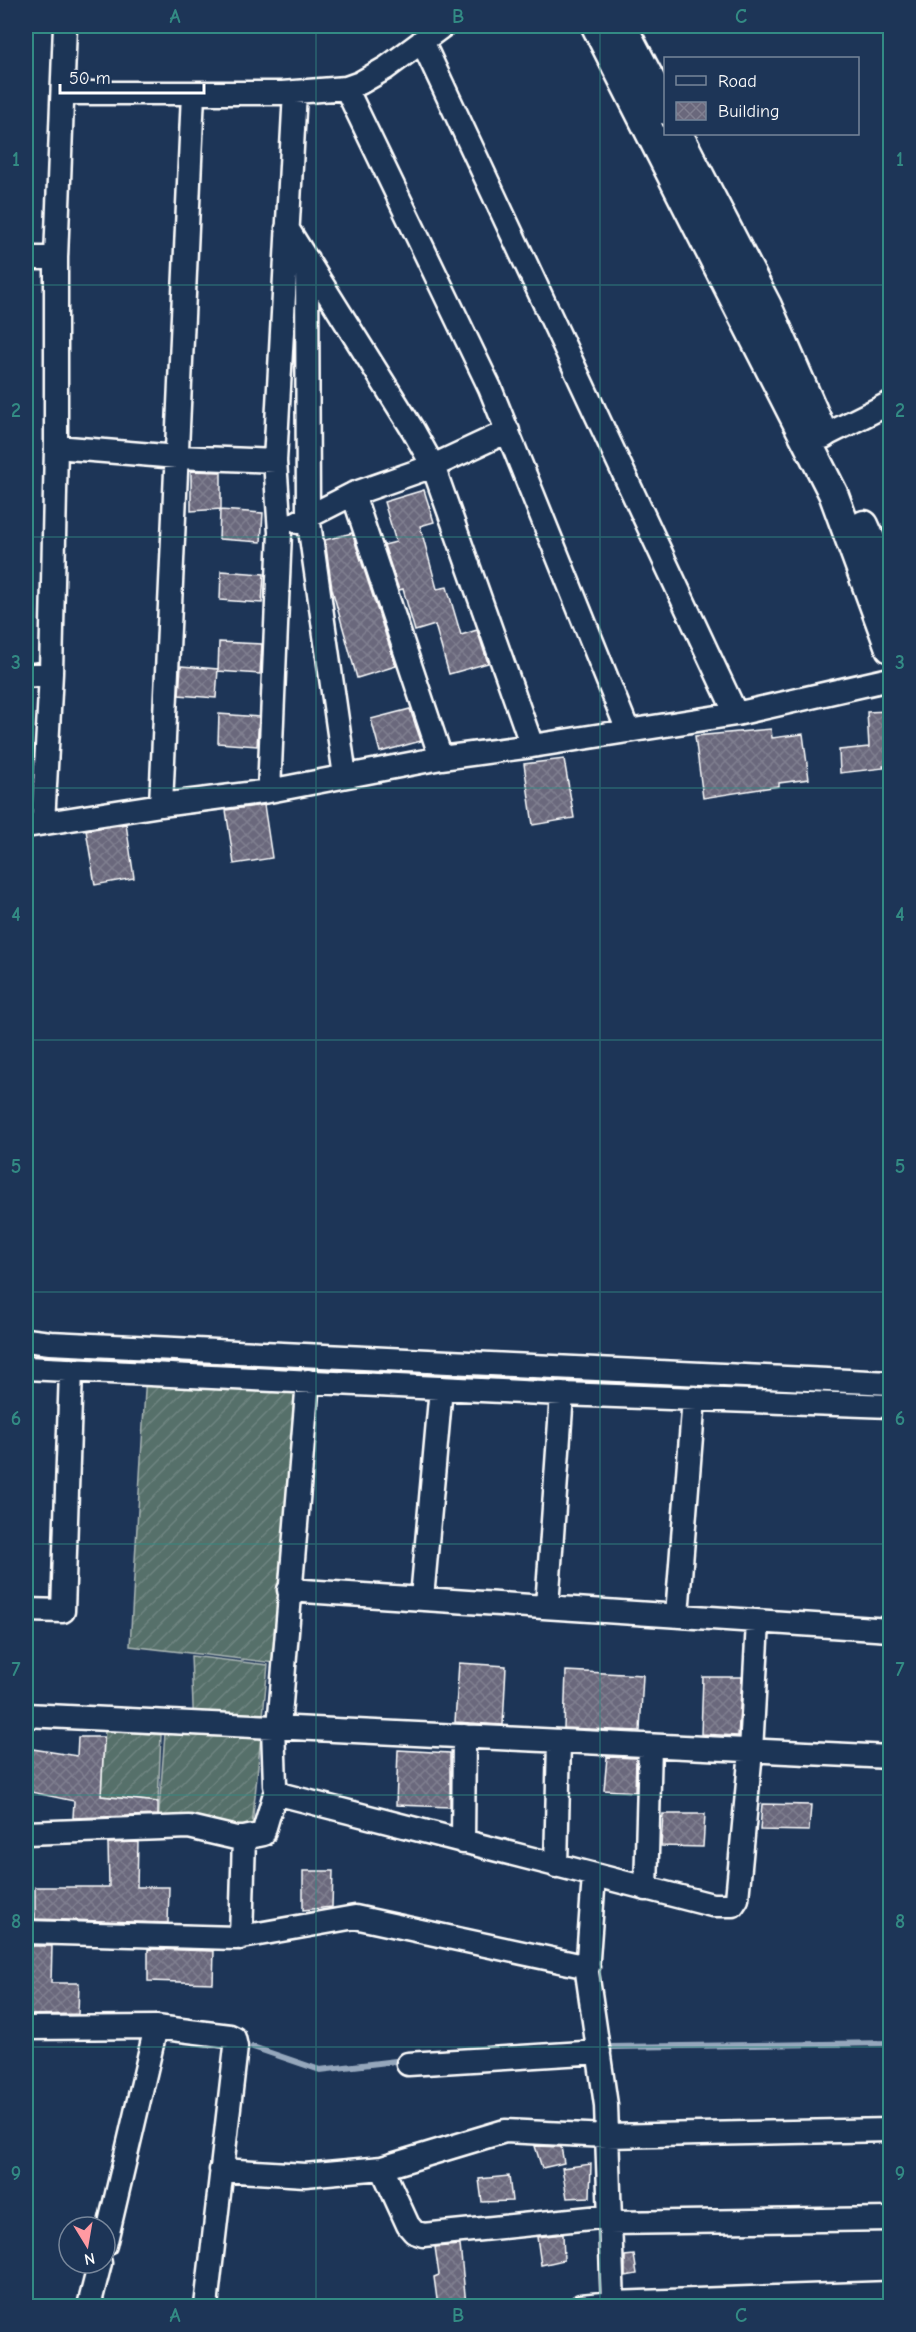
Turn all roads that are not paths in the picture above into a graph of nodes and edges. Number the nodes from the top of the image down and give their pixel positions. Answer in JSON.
{"nodes":[{"id":1,"x":65,"y":26,"type":"edge"},
{"id":2,"x":443,"y":26,"type":"edge"},
{"id":3,"x":596,"y":26,"type":"edge"},
{"id":4,"x":622,"y":26,"type":"edge"},
{"id":5,"x":422,"y":41,"type":"junction"},
{"id":6,"x":346,"y":88,"type":"junction"},
{"id":7,"x":295,"y":92,"type":"junction"},
{"id":8,"x":63,"y":93,"type":"junction"},
{"id":9,"x":193,"y":94,"type":"junction"},
{"id":10,"x":664,"y":106,"type":"edge"},
{"id":11,"x":679,"y":135,"type":"edge"},
{"id":12,"x":287,"y":228,"type":"junction"},
{"id":13,"x":26,"y":258,"type":"edge"},
{"id":14,"x":56,"y":258,"type":"junction"},
{"id":15,"x":307,"y":259,"type":"junction"},
{"id":16,"x":891,"y":403,"type":"edge"},
{"id":17,"x":508,"y":431,"type":"junction"},
{"id":18,"x":824,"y":436,"type":"junction"},
{"id":19,"x":56,"y":447,"type":"junction"},
{"id":20,"x":177,"y":457,"type":"junction"},
{"id":21,"x":275,"y":461,"type":"junction"},
{"id":22,"x":433,"y":466,"type":"junction"},
{"id":23,"x":353,"y":494,"type":"junction"},
{"id":24,"x":308,"y":516,"type":"junction"},
{"id":25,"x":280,"y":532,"type":"junction"},
{"id":26,"x":891,"y":584,"type":"edge"},
{"id":27,"x":891,"y":648,"type":"edge"},
{"id":28,"x":51,"y":673,"type":"junction"},
{"id":29,"x":26,"y":676,"type":"edge"},
{"id":30,"x":891,"y":679,"type":"edge"},
{"id":31,"x":736,"y":714,"type":"junction"},
{"id":32,"x":628,"y":731,"type":"junction"},
{"id":33,"x":532,"y":746,"type":"junction"},
{"id":34,"x":441,"y":758,"type":"junction"},
{"id":35,"x":345,"y":776,"type":"junction"},
{"id":36,"x":268,"y":791,"type":"junction"},
{"id":37,"x":161,"y":805,"type":"junction"},
{"id":38,"x":34,"y":825,"type":"edge"},
{"id":39,"x":26,"y":1340,"type":"edge"},
{"id":40,"x":26,"y":1368,"type":"edge"},
{"id":41,"x":71,"y":1370,"type":"junction"},
{"id":42,"x":308,"y":1381,"type":"junction"},
{"id":43,"x":891,"y":1383,"type":"edge"},
{"id":44,"x":441,"y":1388,"type":"junction"},
{"id":45,"x":562,"y":1394,"type":"junction"},
{"id":46,"x":694,"y":1398,"type":"junction"},
{"id":47,"x":891,"y":1406,"type":"edge"},
{"id":48,"x":290,"y":1590,"type":"junction"},
{"id":49,"x":422,"y":1598,"type":"junction"},
{"id":50,"x":547,"y":1606,"type":"junction"},
{"id":51,"x":26,"y":1610,"type":"edge"},
{"id":52,"x":677,"y":1615,"type":"junction"},
{"id":53,"x":758,"y":1622,"type":"junction"},
{"id":54,"x":891,"y":1630,"type":"edge"},
{"id":55,"x":26,"y":1714,"type":"edge"},
{"id":56,"x":276,"y":1727,"type":"junction"},
{"id":57,"x":464,"y":1736,"type":"junction"},
{"id":58,"x":559,"y":1741,"type":"junction"},
{"id":59,"x":650,"y":1746,"type":"junction"},
{"id":60,"x":752,"y":1751,"type":"junction"},
{"id":61,"x":891,"y":1757,"type":"edge"},
{"id":62,"x":276,"y":1790,"type":"junction"},
{"id":63,"x":26,"y":1833,"type":"edge"},
{"id":64,"x":244,"y":1838,"type":"junction"},
{"id":65,"x":464,"y":1842,"type":"junction"},
{"id":66,"x":556,"y":1866,"type":"junction"},
{"id":67,"x":594,"y":1876,"type":"junction"},
{"id":68,"x":646,"y":1889,"type":"junction"},
{"id":69,"x":26,"y":1932,"type":"edge"},
{"id":70,"x":241,"y":1938,"type":"junction"},
{"id":71,"x":588,"y":1967,"type":"junction"},
{"id":72,"x":156,"y":2027,"type":"junction"},
{"id":73,"x":26,"y":2028,"type":"edge"},
{"id":74,"x":599,"y":2052,"type":"junction"},
{"id":75,"x":408,"y":2064,"type":"dead end"},
{"id":76,"x":891,"y":2130,"type":"edge"},
{"id":77,"x":607,"y":2136,"type":"junction"},
{"id":78,"x":382,"y":2168,"type":"junction"},
{"id":79,"x":221,"y":2170,"type":"junction"},
{"id":80,"x":112,"y":2215,"type":"edge"},
{"id":81,"x":610,"y":2219,"type":"junction"},
{"id":82,"x":891,"y":2219,"type":"edge"},
{"id":83,"x":97,"y":2275,"type":"edge"},
{"id":84,"x":891,"y":2293,"type":"edge"},
{"id":85,"x":613,"y":2305,"type":"edge"},
{"id":86,"x":90,"y":2307,"type":"edge"},
{"id":87,"x":206,"y":2307,"type":"edge"},
{"id":88,"x":581,"y":2307,"type":"edge"}],
"edges":[{"from":1,"to":8,"type":"street"},
{"from":2,"to":5,"type":"street"},
{"from":3,"to":27,"type":"main road"},
{"from":4,"to":10,"type":"main road"},
{"from":5,"to":6,"type":"street"},
{"from":5,"to":31,"type":"street"},
{"from":6,"to":7,"type":"street"},
{"from":6,"to":17,"type":"street"},
{"from":7,"to":9,"type":"street"},
{"from":7,"to":12,"type":"street"},
{"from":8,"to":9,"type":"street"},
{"from":8,"to":14,"type":"street"},
{"from":9,"to":20,"type":"street"},
{"from":11,"to":18,"type":"main road"},
{"from":12,"to":15,"type":"street"},
{"from":12,"to":21,"type":"street"},
{"from":13,"to":14,"type":"street"},
{"from":14,"to":19,"type":"street"},
{"from":15,"to":22,"type":"street"},
{"from":15,"to":24,"type":"street"},
{"from":16,"to":18,"type":"street"},
{"from":17,"to":22,"type":"street"},
{"from":17,"to":32,"type":"street"},
{"from":18,"to":26,"type":"main road"},
{"from":19,"to":20,"type":"street"},
{"from":19,"to":28,"type":"street"},
{"from":20,"to":21,"type":"street"},
{"from":20,"to":37,"type":"street"},
{"from":21,"to":25,"type":"street"},
{"from":22,"to":23,"type":"street"},
{"from":22,"to":33,"type":"street"},
{"from":23,"to":24,"type":"street"},
{"from":23,"to":34,"type":"street"},
{"from":24,"to":25,"type":"street"},
{"from":24,"to":35,"type":"street"},
{"from":25,"to":36,"type":"street"},
{"from":28,"to":29,"type":"street"},
{"from":28,"to":38,"type":"street"},
{"from":30,"to":31,"type":"street"},
{"from":31,"to":32,"type":"street"},
{"from":32,"to":33,"type":"street"},
{"from":33,"to":34,"type":"street"},
{"from":34,"to":35,"type":"street"},
{"from":35,"to":36,"type":"street"},
{"from":36,"to":37,"type":"street"},
{"from":37,"to":38,"type":"street"},
{"from":39,"to":43,"type":"street"},
{"from":40,"to":41,"type":"street"},
{"from":41,"to":42,"type":"street"},
{"from":41,"to":51,"type":"street"},
{"from":42,"to":44,"type":"street"},
{"from":42,"to":48,"type":"street"},
{"from":44,"to":45,"type":"street"},
{"from":44,"to":49,"type":"street"},
{"from":45,"to":46,"type":"street"},
{"from":45,"to":50,"type":"street"},
{"from":46,"to":47,"type":"street"},
{"from":46,"to":52,"type":"street"},
{"from":48,"to":49,"type":"street"},
{"from":48,"to":56,"type":"street"},
{"from":49,"to":50,"type":"street"},
{"from":50,"to":52,"type":"street"},
{"from":52,"to":53,"type":"street"},
{"from":53,"to":54,"type":"street"},
{"from":53,"to":60,"type":"street"},
{"from":55,"to":56,"type":"street"},
{"from":56,"to":57,"type":"street"},
{"from":56,"to":62,"type":"street"},
{"from":57,"to":58,"type":"street"},
{"from":57,"to":65,"type":"street"},
{"from":58,"to":59,"type":"street"},
{"from":58,"to":66,"type":"street"},
{"from":59,"to":60,"type":"street"},
{"from":59,"to":68,"type":"street"},
{"from":60,"to":61,"type":"street"},
{"from":60,"to":68,"type":"street"},
{"from":62,"to":64,"type":"street"},
{"from":62,"to":65,"type":"street"},
{"from":63,"to":64,"type":"street"},
{"from":64,"to":70,"type":"street"},
{"from":65,"to":66,"type":"street"},
{"from":66,"to":67,"type":"street"},
{"from":67,"to":68,"type":"street"},
{"from":67,"to":71,"type":"street"},
{"from":69,"to":70,"type":"street"},
{"from":70,"to":71,"type":"street"},
{"from":71,"to":74,"type":"street"},
{"from":72,"to":73,"type":"street"},
{"from":72,"to":79,"type":"street"},
{"from":72,"to":80,"type":"street"},
{"from":74,"to":75,"type":"street"},
{"from":74,"to":77,"type":"street"},
{"from":76,"to":77,"type":"street"},
{"from":77,"to":78,"type":"street"},
{"from":77,"to":81,"type":"street"},
{"from":78,"to":79,"type":"street"},
{"from":78,"to":81,"type":"street"},
{"from":79,"to":87,"type":"street"},
{"from":81,"to":82,"type":"street"},
{"from":81,"to":85,"type":"street"},
{"from":83,"to":86,"type":"street"},
{"from":84,"to":85,"type":"street"},
{"from":85,"to":88,"type":"street"}]}
